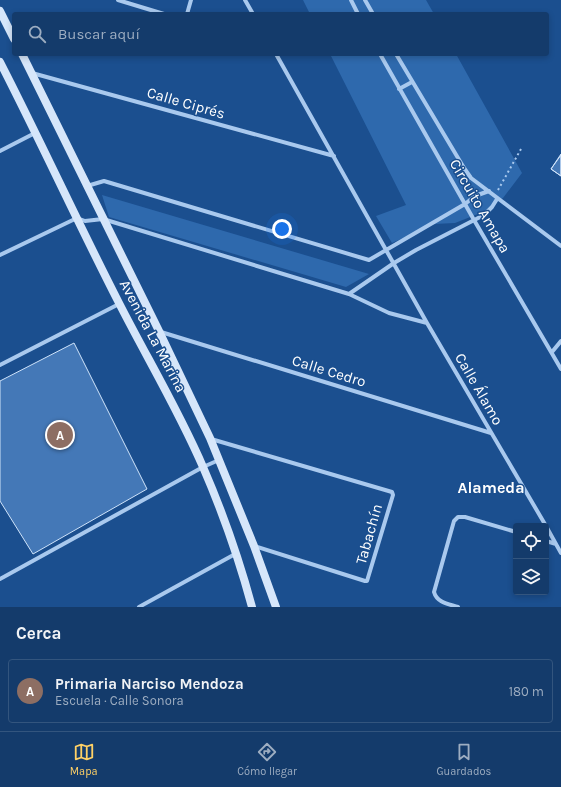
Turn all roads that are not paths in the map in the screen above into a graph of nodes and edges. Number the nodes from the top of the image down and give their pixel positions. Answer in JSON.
{"nodes":[{"id":1,"x":118,"y":0,"type":"edge"},
{"id":2,"x":191,"y":0,"type":"edge"},
{"id":3,"x":245,"y":0,"type":"edge"},
{"id":4,"x":351,"y":0,"type":"edge"},
{"id":5,"x":365,"y":0,"type":"edge"},
{"id":6,"x":0,"y":11,"type":"edge"},
{"id":7,"x":157,"y":12,"type":"edge"},
{"id":8,"x":188,"y":12,"type":"edge"},
{"id":9,"x":252,"y":12,"type":"edge"},
{"id":10,"x":357,"y":12,"type":"edge"},
{"id":11,"x":372,"y":12,"type":"edge"},
{"id":12,"x":12,"y":35,"type":"edge"},
{"id":13,"x":23,"y":56,"type":"edge"},
{"id":14,"x":277,"y":56,"type":"edge"},
{"id":15,"x":381,"y":56,"type":"edge"},
{"id":16,"x":397,"y":56,"type":"edge"},
{"id":17,"x":0,"y":62,"type":"edge"},
{"id":18,"x":31,"y":72,"type":"junction"},
{"id":19,"x":412,"y":82,"type":"junction"},
{"id":20,"x":399,"y":89,"type":"junction"},
{"id":21,"x":36,"y":133,"type":"junction"},
{"id":22,"x":0,"y":151,"type":"edge"},
{"id":23,"x":334,"y":156,"type":"junction"},
{"id":24,"x":87,"y":186,"type":"junction"},
{"id":25,"x":489,"y":191,"type":"junction"},
{"id":26,"x":497,"y":199,"type":"junction"},
{"id":27,"x":465,"y":204,"type":"junction"},
{"id":28,"x":77,"y":218,"type":"junction"},
{"id":29,"x":103,"y":219,"type":"junction"},
{"id":30,"x":474,"y":220,"type":"junction"},
{"id":31,"x":561,"y":246,"type":"edge"},
{"id":32,"x":386,"y":249,"type":"junction"},
{"id":33,"x":0,"y":255,"type":"edge"},
{"id":34,"x":394,"y":263,"type":"junction"},
{"id":35,"x":348,"y":294,"type":"junction"},
{"id":36,"x":120,"y":304,"type":"junction"},
{"id":37,"x":427,"y":323,"type":"junction"},
{"id":38,"x":159,"y":331,"type":"junction"},
{"id":39,"x":561,"y":341,"type":"edge"},
{"id":40,"x":552,"y":352,"type":"junction"},
{"id":41,"x":0,"y":365,"type":"edge"},
{"id":42,"x":561,"y":369,"type":"edge"},
{"id":43,"x":491,"y":433,"type":"junction"},
{"id":44,"x":210,"y":438,"type":"junction"},
{"id":45,"x":220,"y":460,"type":"junction"},
{"id":46,"x":203,"y":467,"type":"junction"},
{"id":47,"x":544,"y":523,"type":"edge"},
{"id":48,"x":513,"y":531,"type":"edge"},
{"id":49,"x":549,"y":531,"type":"edge"},
{"id":50,"x":549,"y":542,"type":"edge"},
{"id":51,"x":556,"y":544,"type":"junction"},
{"id":52,"x":254,"y":546,"type":"junction"},
{"id":53,"x":561,"y":552,"type":"edge"},
{"id":54,"x":237,"y":553,"type":"junction"},
{"id":55,"x":0,"y":579,"type":"edge"},
{"id":56,"x":139,"y":607,"type":"edge"},
{"id":57,"x":252,"y":607,"type":"edge"},
{"id":58,"x":276,"y":607,"type":"edge"},
{"id":59,"x":458,"y":607,"type":"edge"}],
"edges":[{"from":1,"to":7,"type":"street"},
{"from":2,"to":8,"type":"street"},
{"from":3,"to":9,"type":"street"},
{"from":4,"to":10,"type":"street"},
{"from":5,"to":11,"type":"street"},
{"from":6,"to":12,"type":"main road"},
{"from":13,"to":18,"type":"main road","name":"Avenida La Marina"},
{"from":14,"to":23,"type":"street"},
{"from":15,"to":20,"type":"street","name":"Circuito Amapa"},
{"from":16,"to":19,"type":"street","name":"Circuito Amapa"},
{"from":17,"to":21,"type":"main road","name":"Avenida La Marina"},
{"from":18,"to":23,"type":"street","name":"Calle Ciprés"},
{"from":18,"to":24,"type":"main road","name":"Avenida La Marina"},
{"from":19,"to":20,"type":"street"},
{"from":19,"to":25,"type":"street","name":"Circuito Amapa"},
{"from":20,"to":27,"type":"street","name":"Circuito Amapa"},
{"from":21,"to":22,"type":"street"},
{"from":21,"to":28,"type":"main road","name":"Avenida La Marina"},
{"from":23,"to":32,"type":"street"},
{"from":24,"to":29,"type":"main road","name":"Avenida La Marina"},
{"from":24,"to":32,"type":"street"},
{"from":25,"to":26,"type":"street","name":"Circuito Amapa"},
{"from":25,"to":27,"type":"street"},
{"from":26,"to":30,"type":"street"},
{"from":26,"to":31,"type":"street","name":"Circuito Amapa"},
{"from":27,"to":30,"type":"street","name":"Circuito Amapa"},
{"from":27,"to":32,"type":"street"},
{"from":28,"to":29,"type":"street"},
{"from":28,"to":33,"type":"street"},
{"from":28,"to":36,"type":"main road","name":"Avenida La Marina"},
{"from":29,"to":35,"type":"street"},
{"from":29,"to":38,"type":"main road","name":"Avenida La Marina"},
{"from":30,"to":34,"type":"street"},
{"from":30,"to":40,"type":"street","name":"Circuito Amapa"},
{"from":32,"to":34,"type":"street","name":"Calle Álamo"},
{"from":34,"to":35,"type":"street"},
{"from":34,"to":37,"type":"street","name":"Calle Álamo"},
{"from":35,"to":37,"type":"street"},
{"from":36,"to":41,"type":"street"},
{"from":36,"to":46,"type":"main road","name":"Avenida La Marina"},
{"from":37,"to":43,"type":"street","name":"Calle Álamo"},
{"from":38,"to":43,"type":"street","name":"Calle Cedro"},
{"from":38,"to":44,"type":"main road","name":"Avenida La Marina"},
{"from":39,"to":40,"type":"street"},
{"from":40,"to":42,"type":"street","name":"Circuito Amapa"},
{"from":43,"to":47,"type":"street","name":"Calle Álamo"},
{"from":44,"to":45,"type":"main road","name":"Avenida La Marina"},
{"from":44,"to":52,"type":"street","name":"Tabachín"},
{"from":45,"to":46,"type":"street"},
{"from":45,"to":52,"type":"main road","name":"Avenida La Marina"},
{"from":46,"to":54,"type":"main road","name":"Avenida La Marina"},
{"from":46,"to":55,"type":"street"},
{"from":48,"to":59,"type":"street"},
{"from":49,"to":51,"type":"street","name":"Calle Álamo"},
{"from":50,"to":51,"type":"street"},
{"from":51,"to":53,"type":"street","name":"Calle Álamo"},
{"from":52,"to":58,"type":"main road","name":"Avenida La Marina"},
{"from":54,"to":56,"type":"street"},
{"from":54,"to":57,"type":"main road","name":"Avenida La Marina"}]}
